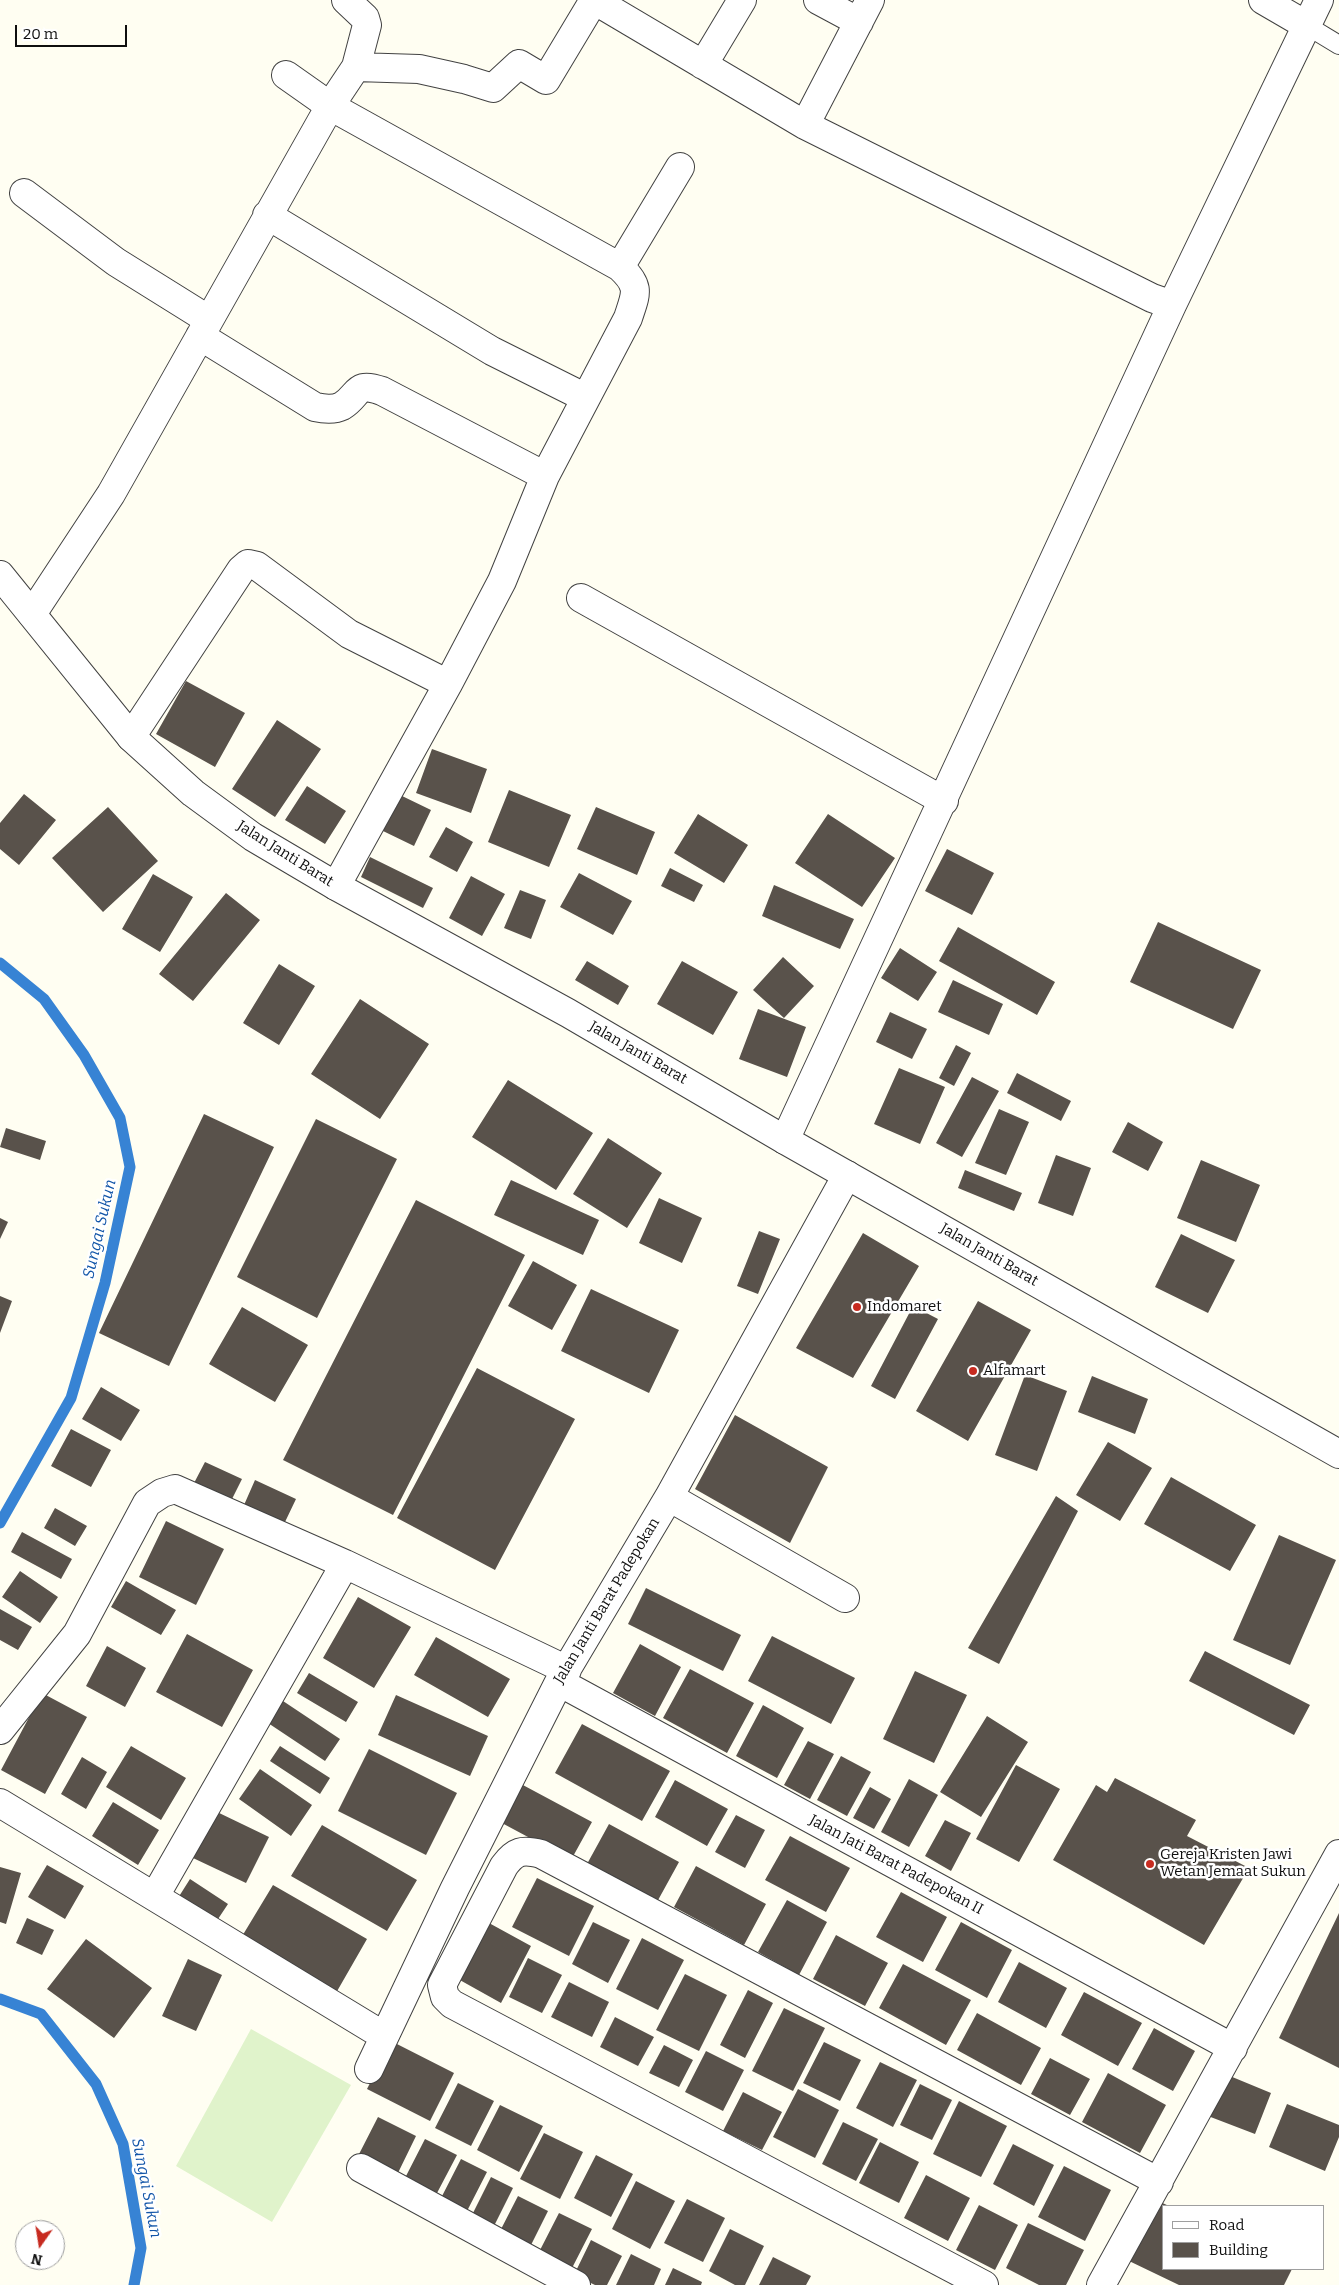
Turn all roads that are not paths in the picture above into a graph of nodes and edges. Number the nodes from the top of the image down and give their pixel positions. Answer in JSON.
{"nodes":[{"id":1,"x":346,"y":0,"type":"edge"},
{"id":2,"x":594,"y":0,"type":"edge"},
{"id":3,"x":742,"y":0,"type":"edge"},
{"id":4,"x":818,"y":0,"type":"edge"},
{"id":5,"x":1263,"y":0,"type":"edge"},
{"id":6,"x":1318,"y":0,"type":"edge"},
{"id":7,"x":864,"y":11,"type":"edge"},
{"id":8,"x":1306,"y":26,"type":"junction"},
{"id":9,"x":1339,"y":46,"type":"edge"},
{"id":10,"x":703,"y":65,"type":"junction"},
{"id":11,"x":356,"y":68,"type":"junction"},
{"id":12,"x":286,"y":75,"type":"dead end"},
{"id":13,"x":330,"y":106,"type":"junction"},
{"id":14,"x":805,"y":125,"type":"junction"},
{"id":15,"x":680,"y":167,"type":"dead end"},
{"id":16,"x":24,"y":193,"type":"dead end"},
{"id":17,"x":267,"y":216,"type":"junction"},
{"id":18,"x":620,"y":267,"type":"junction"},
{"id":19,"x":1172,"y":305,"type":"junction"},
{"id":20,"x":205,"y":328,"type":"junction"},
{"id":21,"x":586,"y":398,"type":"junction"},
{"id":22,"x":545,"y":476,"type":"junction"},
{"id":23,"x":0,"y":575,"type":"edge"},
{"id":24,"x":581,"y":598,"type":"dead end"},
{"id":25,"x":32,"y":614,"type":"junction"},
{"id":26,"x":448,"y":684,"type":"junction"},
{"id":27,"x":131,"y":737,"type":"junction"},
{"id":28,"x":944,"y":801,"type":"junction"},
{"id":29,"x":336,"y":886,"type":"junction"},
{"id":30,"x":785,"y":1140,"type":"junction"},
{"id":31,"x":848,"y":1175,"type":"junction"},
{"id":32,"x":1339,"y":1454,"type":"edge"},
{"id":33,"x":669,"y":1498,"type":"junction"},
{"id":34,"x":345,"y":1564,"type":"junction"},
{"id":35,"x":845,"y":1598,"type":"dead end"},
{"id":36,"x":563,"y":1676,"type":"junction"},
{"id":37,"x":0,"y":1730,"type":"edge"},
{"id":38,"x":0,"y":1803,"type":"edge"},
{"id":39,"x":1339,"y":1854,"type":"edge"},
{"id":40,"x":155,"y":1896,"type":"junction"},
{"id":41,"x":384,"y":2036,"type":"junction"},
{"id":42,"x":1233,"y":2048,"type":"junction"},
{"id":43,"x":369,"y":2069,"type":"dead end"},
{"id":44,"x":361,"y":2168,"type":"dead end"},
{"id":45,"x":1159,"y":2182,"type":"junction"},
{"id":46,"x":576,"y":2285,"type":"edge"},
{"id":47,"x":984,"y":2285,"type":"edge"},
{"id":48,"x":1100,"y":2285,"type":"edge"}],
"edges":[{"from":1,"to":11,"type":"street"},
{"from":2,"to":10,"type":"street"},
{"from":2,"to":11,"type":"street"},
{"from":3,"to":10,"type":"street"},
{"from":4,"to":7,"type":"street"},
{"from":5,"to":8,"type":"street"},
{"from":6,"to":8,"type":"street"},
{"from":7,"to":14,"type":"street"},
{"from":8,"to":9,"type":"lane"},
{"from":8,"to":19,"type":"street"},
{"from":10,"to":14,"type":"street"},
{"from":11,"to":13,"type":"street"},
{"from":12,"to":13,"type":"street"},
{"from":13,"to":17,"type":"street"},
{"from":13,"to":18,"type":"street"},
{"from":14,"to":19,"type":"street"},
{"from":15,"to":18,"type":"street"},
{"from":16,"to":20,"type":"street"},
{"from":17,"to":20,"type":"street"},
{"from":17,"to":21,"type":"street"},
{"from":18,"to":21,"type":"street"},
{"from":19,"to":28,"type":"street"},
{"from":20,"to":22,"type":"street"},
{"from":20,"to":25,"type":"street"},
{"from":21,"to":22,"type":"street"},
{"from":22,"to":26,"type":"street"},
{"from":23,"to":25,"type":"street","name":"Jalan Janti Barat"},
{"from":24,"to":28,"type":"street"},
{"from":25,"to":27,"type":"street","name":"Jalan Janti Barat"},
{"from":26,"to":27,"type":"street"},
{"from":26,"to":29,"type":"street"},
{"from":27,"to":29,"type":"street","name":"Jalan Janti Barat"},
{"from":28,"to":30,"type":"street"},
{"from":29,"to":30,"type":"street","name":"Jalan Janti Barat"},
{"from":30,"to":31,"type":"street","name":"Jalan Janti Barat"},
{"from":31,"to":32,"type":"street","name":"Jalan Janti Barat"},
{"from":31,"to":33,"type":"street","name":"Jalan Janti Barat Padepokan"},
{"from":33,"to":35,"type":"street"},
{"from":33,"to":36,"type":"street","name":"Jalan Janti Barat Padepokan"},
{"from":34,"to":36,"type":"street","name":"Jalan Jati Barat Padepokan II"},
{"from":34,"to":37,"type":"street","name":"Jalan Jati Barat Padepokan II"},
{"from":34,"to":40,"type":"street"},
{"from":36,"to":41,"type":"street","name":"Jalan Janti Barat Padepokan"},
{"from":36,"to":42,"type":"street","name":"Jalan Jati Barat Padepokan II"},
{"from":38,"to":40,"type":"street"},
{"from":39,"to":42,"type":"street"},
{"from":40,"to":41,"type":"street"},
{"from":41,"to":43,"type":"street","name":"Jalan Janti Barat Padepokan"},
{"from":42,"to":45,"type":"street"},
{"from":44,"to":46,"type":"street"},
{"from":45,"to":47,"type":"street"},
{"from":45,"to":48,"type":"street"}]}
